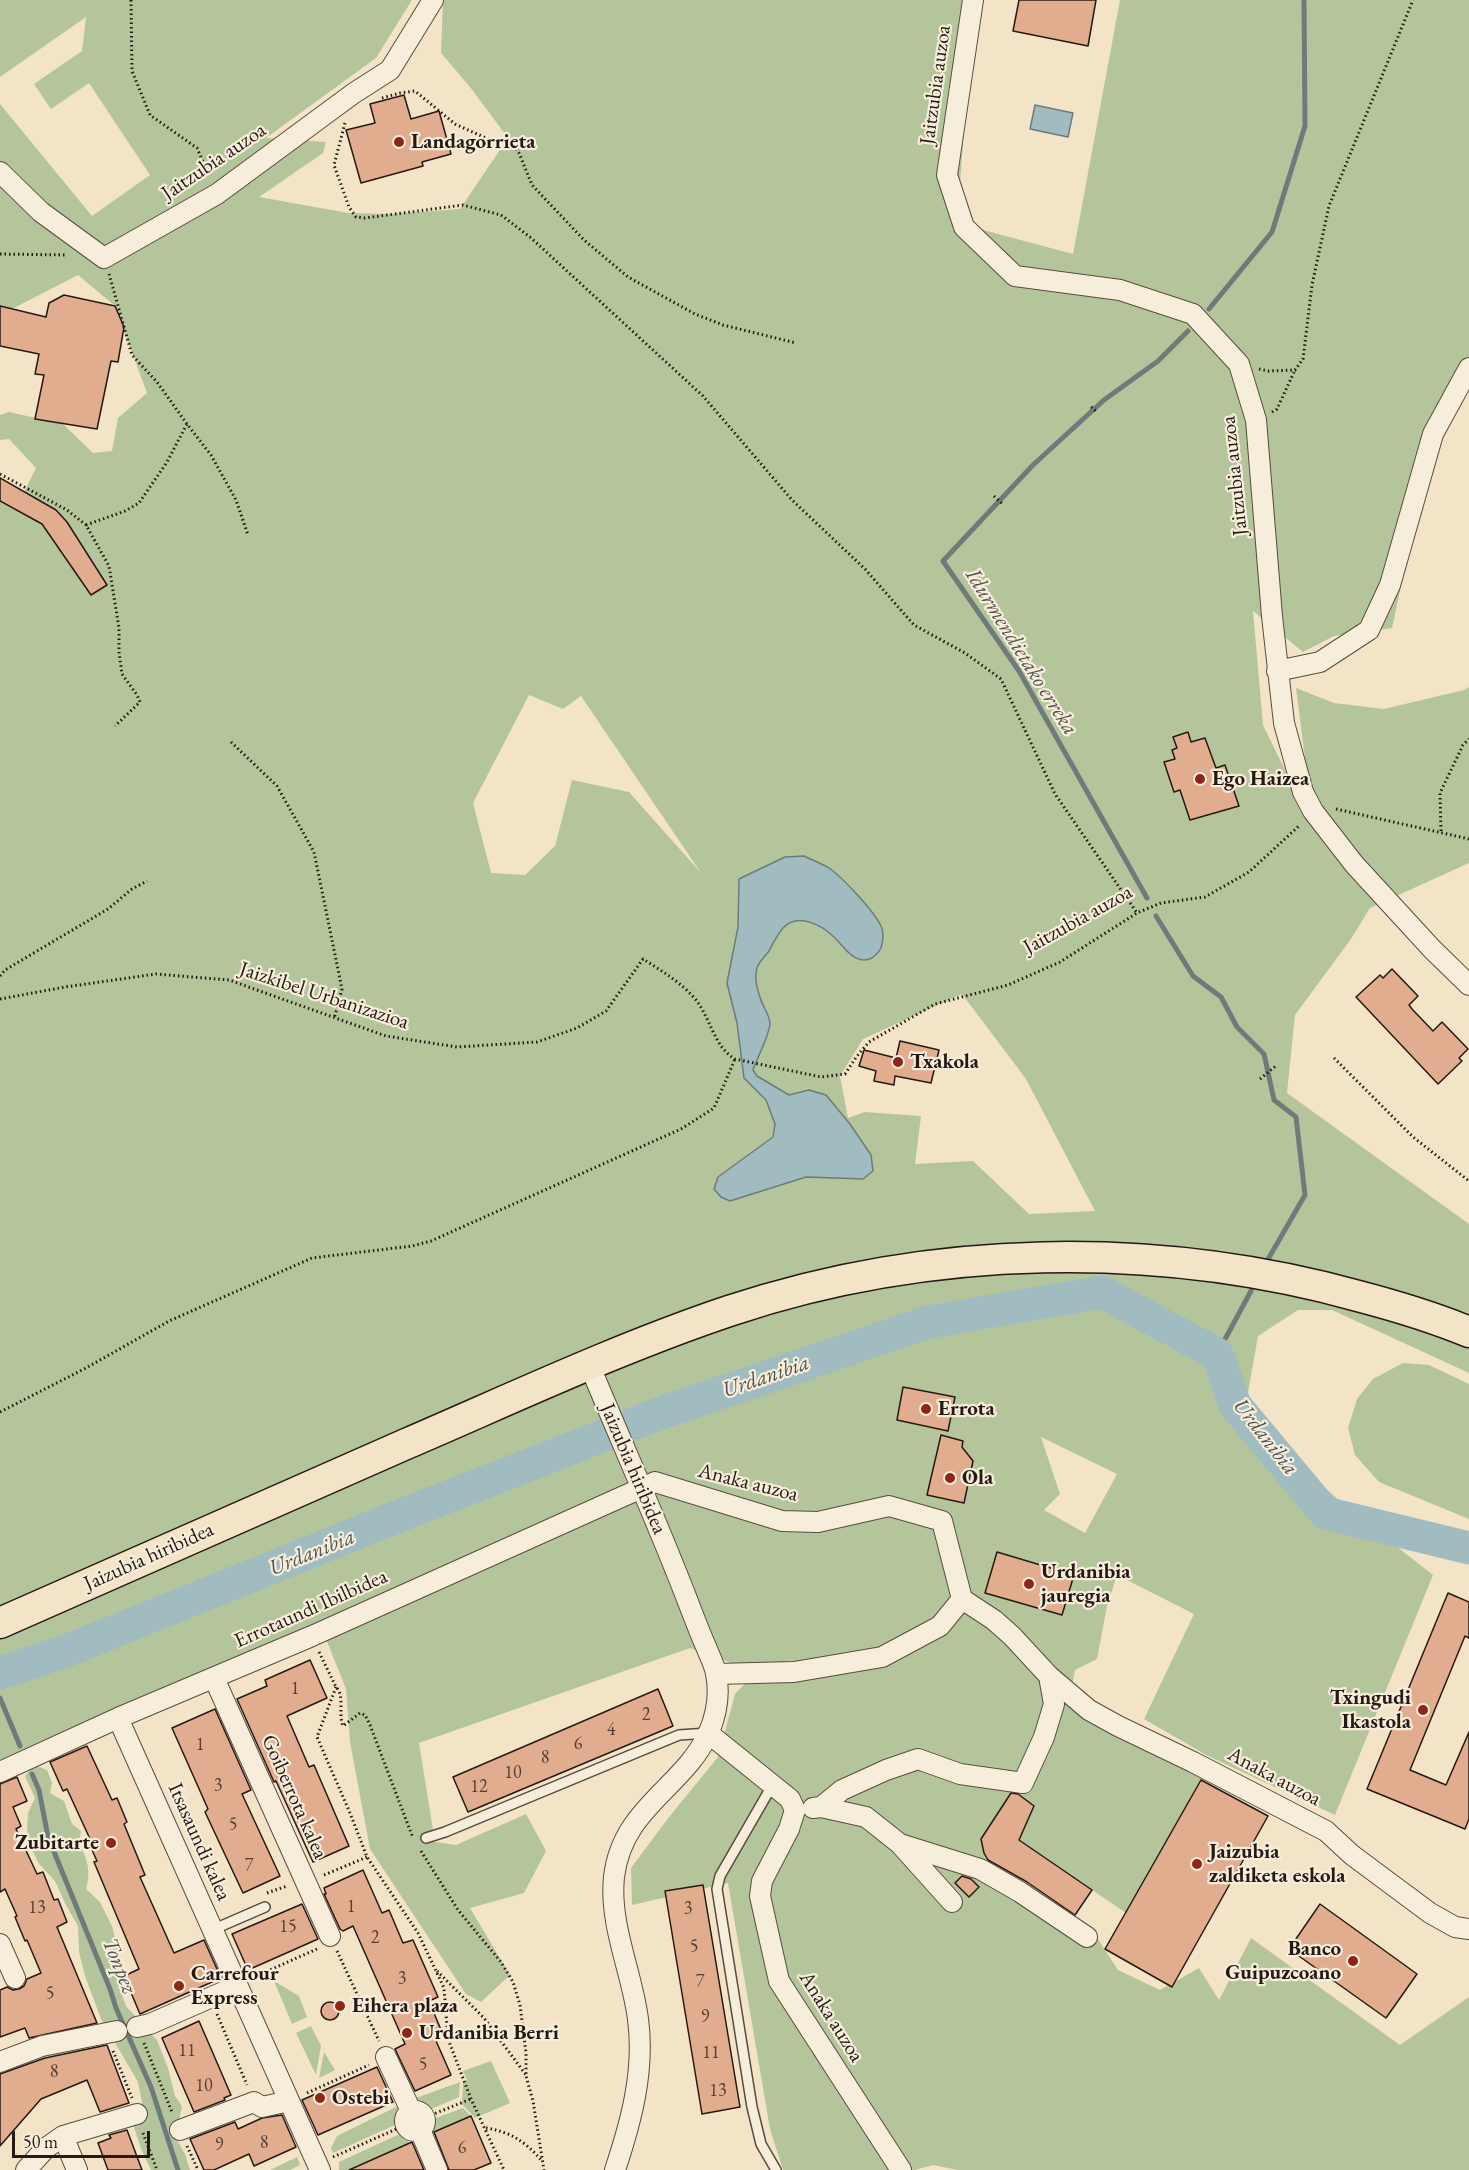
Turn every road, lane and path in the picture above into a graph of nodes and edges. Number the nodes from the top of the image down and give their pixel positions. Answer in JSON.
{"nodes":[{"id":1,"x":131,"y":0,"type":"edge"},
{"id":2,"x":433,"y":0,"type":"edge"},
{"id":3,"x":973,"y":0,"type":"edge"},
{"id":4,"x":1413,"y":0,"type":"edge"},
{"id":5,"x":380,"y":99,"type":"dead end"},
{"id":6,"x":345,"y":123,"type":"dead end"},
{"id":7,"x":0,"y":172,"type":"edge"},
{"id":8,"x":217,"y":194,"type":"junction"},
{"id":9,"x":0,"y":254,"type":"edge"},
{"id":10,"x":104,"y":258,"type":"junction"},
{"id":11,"x":796,"y":344,"type":"dead end"},
{"id":12,"x":1239,"y":364,"type":"junction"},
{"id":13,"x":1469,"y":368,"type":"edge"},
{"id":14,"x":1295,"y":370,"type":"junction"},
{"id":15,"x":1091,"y":407,"type":"dead end"},
{"id":16,"x":1097,"y":412,"type":"dead end"},
{"id":17,"x":1256,"y":420,"type":"junction"},
{"id":18,"x":188,"y":424,"type":"junction"},
{"id":19,"x":0,"y":474,"type":"edge"},
{"id":20,"x":993,"y":496,"type":"dead end"},
{"id":21,"x":1004,"y":505,"type":"dead end"},
{"id":22,"x":86,"y":525,"type":"junction"},
{"id":23,"x":248,"y":535,"type":"dead end"},
{"id":24,"x":1277,"y":671,"type":"junction"},
{"id":25,"x":115,"y":726,"type":"dead end"},
{"id":26,"x":1469,"y":739,"type":"edge"},
{"id":27,"x":231,"y":742,"type":"dead end"},
{"id":28,"x":1313,"y":811,"type":"junction"},
{"id":29,"x":1441,"y":832,"type":"junction"},
{"id":30,"x":1469,"y":839,"type":"edge"},
{"id":31,"x":147,"y":881,"type":"dead end"},
{"id":32,"x":1137,"y":913,"type":"junction"},
{"id":33,"x":0,"y":976,"type":"edge"},
{"id":34,"x":1469,"y":985,"type":"edge"},
{"id":35,"x":0,"y":999,"type":"edge"},
{"id":36,"x":334,"y":1019,"type":"junction"},
{"id":37,"x":1334,"y":1058,"type":"dead end"},
{"id":38,"x":735,"y":1059,"type":"junction"},
{"id":39,"x":1277,"y":1065,"type":"dead end"},
{"id":40,"x":1260,"y":1079,"type":"dead end"},
{"id":41,"x":1469,"y":1181,"type":"edge"},
{"id":42,"x":1469,"y":1332,"type":"edge"},
{"id":43,"x":589,"y":1364,"type":"junction"},
{"id":44,"x":0,"y":1412,"type":"edge"},
{"id":45,"x":641,"y":1489,"type":"junction"},
{"id":46,"x":962,"y":1599,"type":"junction"},
{"id":47,"x":0,"y":1623,"type":"edge"},
{"id":48,"x":312,"y":1636,"type":"junction"},
{"id":49,"x":716,"y":1674,"type":"junction"},
{"id":50,"x":1049,"y":1676,"type":"junction"},
{"id":51,"x":214,"y":1678,"type":"junction"},
{"id":52,"x":336,"y":1687,"type":"junction"},
{"id":53,"x":118,"y":1718,"type":"junction"},
{"id":54,"x":708,"y":1733,"type":"junction"},
{"id":55,"x":0,"y":1772,"type":"edge"},
{"id":56,"x":773,"y":1784,"type":"junction"},
{"id":57,"x":821,"y":1807,"type":"junction"},
{"id":58,"x":795,"y":1810,"type":"junction"},
{"id":59,"x":426,"y":1838,"type":"dead end"},
{"id":60,"x":415,"y":1842,"type":"dead end"},
{"id":61,"x":900,"y":1844,"type":"junction"},
{"id":62,"x":420,"y":1850,"type":"dead end"},
{"id":63,"x":952,"y":1902,"type":"dead end"},
{"id":64,"x":265,"y":1906,"type":"dead end"},
{"id":65,"x":1469,"y":1929,"type":"edge"},
{"id":66,"x":212,"y":1930,"type":"junction"},
{"id":67,"x":1088,"y":1937,"type":"dead end"},
{"id":68,"x":331,"y":1939,"type":"junction"},
{"id":69,"x":0,"y":1944,"type":"edge"},
{"id":70,"x":434,"y":1967,"type":"junction"},
{"id":71,"x":15,"y":1978,"type":"dead end"},
{"id":72,"x":237,"y":1986,"type":"junction"},
{"id":73,"x":211,"y":1998,"type":"junction"},
{"id":74,"x":137,"y":2027,"type":"joint"},
{"id":75,"x":111,"y":2032,"type":"dead end"},
{"id":76,"x":386,"y":2057,"type":"junction"},
{"id":77,"x":0,"y":2062,"type":"edge"},
{"id":78,"x":526,"y":2076,"type":"junction"},
{"id":79,"x":471,"y":2099,"type":"junction"},
{"id":80,"x":254,"y":2102,"type":"junction"},
{"id":81,"x":289,"y":2102,"type":"junction"},
{"id":82,"x":137,"y":2114,"type":"dead end"},
{"id":83,"x":415,"y":2121,"type":"junction"},
{"id":84,"x":486,"y":2128,"type":"junction"},
{"id":85,"x":180,"y":2130,"type":"junction"},
{"id":86,"x":63,"y":2136,"type":"junction"},
{"id":87,"x":543,"y":2162,"type":"junction"},
{"id":88,"x":318,"y":2167,"type":"edge"},
{"id":89,"x":26,"y":2170,"type":"edge"},
{"id":90,"x":77,"y":2170,"type":"edge"},
{"id":91,"x":198,"y":2170,"type":"edge"},
{"id":92,"x":437,"y":2170,"type":"edge"},
{"id":93,"x":504,"y":2170,"type":"edge"},
{"id":94,"x":544,"y":2170,"type":"edge"},
{"id":95,"x":615,"y":2170,"type":"edge"},
{"id":96,"x":776,"y":2170,"type":"edge"},
{"id":97,"x":901,"y":2170,"type":"edge"}],
"edges":[{"from":1,"to":8,"type":"path"},
{"from":2,"to":8,"type":"street","name":"Jaitzubia auzoa"},
{"from":3,"to":12,"type":"street","name":"Jaitzubia auzoa"},
{"from":4,"to":14,"type":"path"},
{"from":5,"to":11,"type":"path"},
{"from":6,"to":32,"type":"path"},
{"from":7,"to":10,"type":"street"},
{"from":8,"to":10,"type":"street","name":"Jaitzubia auzoa"},
{"from":9,"to":10,"type":"path"},
{"from":10,"to":18,"type":"path"},
{"from":12,"to":14,"type":"path"},
{"from":12,"to":17,"type":"street","name":"Jaitzubia auzoa"},
{"from":13,"to":24,"type":"street"},
{"from":14,"to":17,"type":"path"},
{"from":15,"to":16,"type":"path"},
{"from":17,"to":24,"type":"street","name":"Jaitzubia auzoa"},
{"from":18,"to":22,"type":"path"},
{"from":18,"to":23,"type":"path"},
{"from":19,"to":22,"type":"path"},
{"from":20,"to":21,"type":"path"},
{"from":22,"to":25,"type":"path"},
{"from":24,"to":28,"type":"street","name":"Jaitzubia auzoa"},
{"from":26,"to":29,"type":"path"},
{"from":27,"to":36,"type":"path"},
{"from":28,"to":29,"type":"path"},
{"from":28,"to":32,"type":"path","name":"Jaitzubia auzoa"},
{"from":28,"to":34,"type":"street","name":"Jaitzubia auzoa"},
{"from":29,"to":30,"type":"path"},
{"from":31,"to":33,"type":"path"},
{"from":32,"to":38,"type":"path","name":"Jaitzubia auzoa"},
{"from":35,"to":36,"type":"path","name":"Jaizkibel Urbanizazioa"},
{"from":36,"to":38,"type":"path","name":"Jaizkibel Urbanizazioa"},
{"from":37,"to":41,"type":"path"},
{"from":38,"to":44,"type":"path"},
{"from":39,"to":40,"type":"path"},
{"from":42,"to":43,"type":"main road"},
{"from":43,"to":45,"type":"street","name":"Jaizubia hiribidea"},
{"from":43,"to":47,"type":"main road","name":"Jaizubia hiribidea"},
{"from":45,"to":46,"type":"street","name":"Anaka auzoa"},
{"from":45,"to":48,"type":"street","name":"Errotaundi Ibilbidea"},
{"from":45,"to":49,"type":"street","name":"Jaizubia hiribidea"},
{"from":46,"to":49,"type":"street"},
{"from":46,"to":50,"type":"street","name":"Anaka auzoa"},
{"from":48,"to":51,"type":"street","name":"Errotaundi Ibilbidea"},
{"from":48,"to":52,"type":"path"},
{"from":49,"to":54,"type":"street","name":"Jaizubia hiribidea"},
{"from":50,"to":57,"type":"street"},
{"from":50,"to":65,"type":"street","name":"Anaka auzoa"},
{"from":51,"to":53,"type":"street","name":"Errotaundi Ibilbidea"},
{"from":51,"to":68,"type":"street","name":"Goiberrota kalea"},
{"from":52,"to":60,"type":"path"},
{"from":52,"to":70,"type":"path"},
{"from":53,"to":55,"type":"street","name":"Errotaundi Ibilbidea"},
{"from":53,"to":66,"type":"street","name":"Itsasaundi kalea"},
{"from":54,"to":56,"type":"street"},
{"from":54,"to":59,"type":"lane"},
{"from":54,"to":95,"type":"street","name":"Jaizubia hiribidea"},
{"from":56,"to":58,"type":"street"},
{"from":56,"to":96,"type":"lane"},
{"from":57,"to":58,"type":"street"},
{"from":57,"to":61,"type":"street"},
{"from":58,"to":97,"type":"street","name":"Anaka auzoa"},
{"from":61,"to":63,"type":"street"},
{"from":61,"to":67,"type":"street"},
{"from":62,"to":78,"type":"path"},
{"from":64,"to":66,"type":"lane"},
{"from":66,"to":72,"type":"street","name":"Itsasaundi kalea"},
{"from":68,"to":72,"type":"path"},
{"from":68,"to":76,"type":"path"},
{"from":69,"to":71,"type":"street"},
{"from":70,"to":78,"type":"path"},
{"from":70,"to":79,"type":"path"},
{"from":72,"to":73,"type":"street"},
{"from":72,"to":81,"type":"street"},
{"from":73,"to":74,"type":"street"},
{"from":73,"to":80,"type":"path"},
{"from":74,"to":85,"type":"path"},
{"from":75,"to":77,"type":"street"},
{"from":76,"to":81,"type":"path"},
{"from":76,"to":83,"type":"street"},
{"from":78,"to":87,"type":"path"},
{"from":79,"to":83,"type":"path"},
{"from":79,"to":84,"type":"path"},
{"from":80,"to":81,"type":"street"},
{"from":80,"to":85,"type":"street"},
{"from":81,"to":88,"type":"street"},
{"from":82,"to":86,"type":"street"},
{"from":83,"to":88,"type":"path"},
{"from":83,"to":92,"type":"street"},
{"from":84,"to":87,"type":"path"},
{"from":84,"to":93,"type":"path"},
{"from":85,"to":91,"type":"path"},
{"from":86,"to":89,"type":"street"},
{"from":86,"to":90,"type":"street"},
{"from":87,"to":94,"type":"path"}]}
